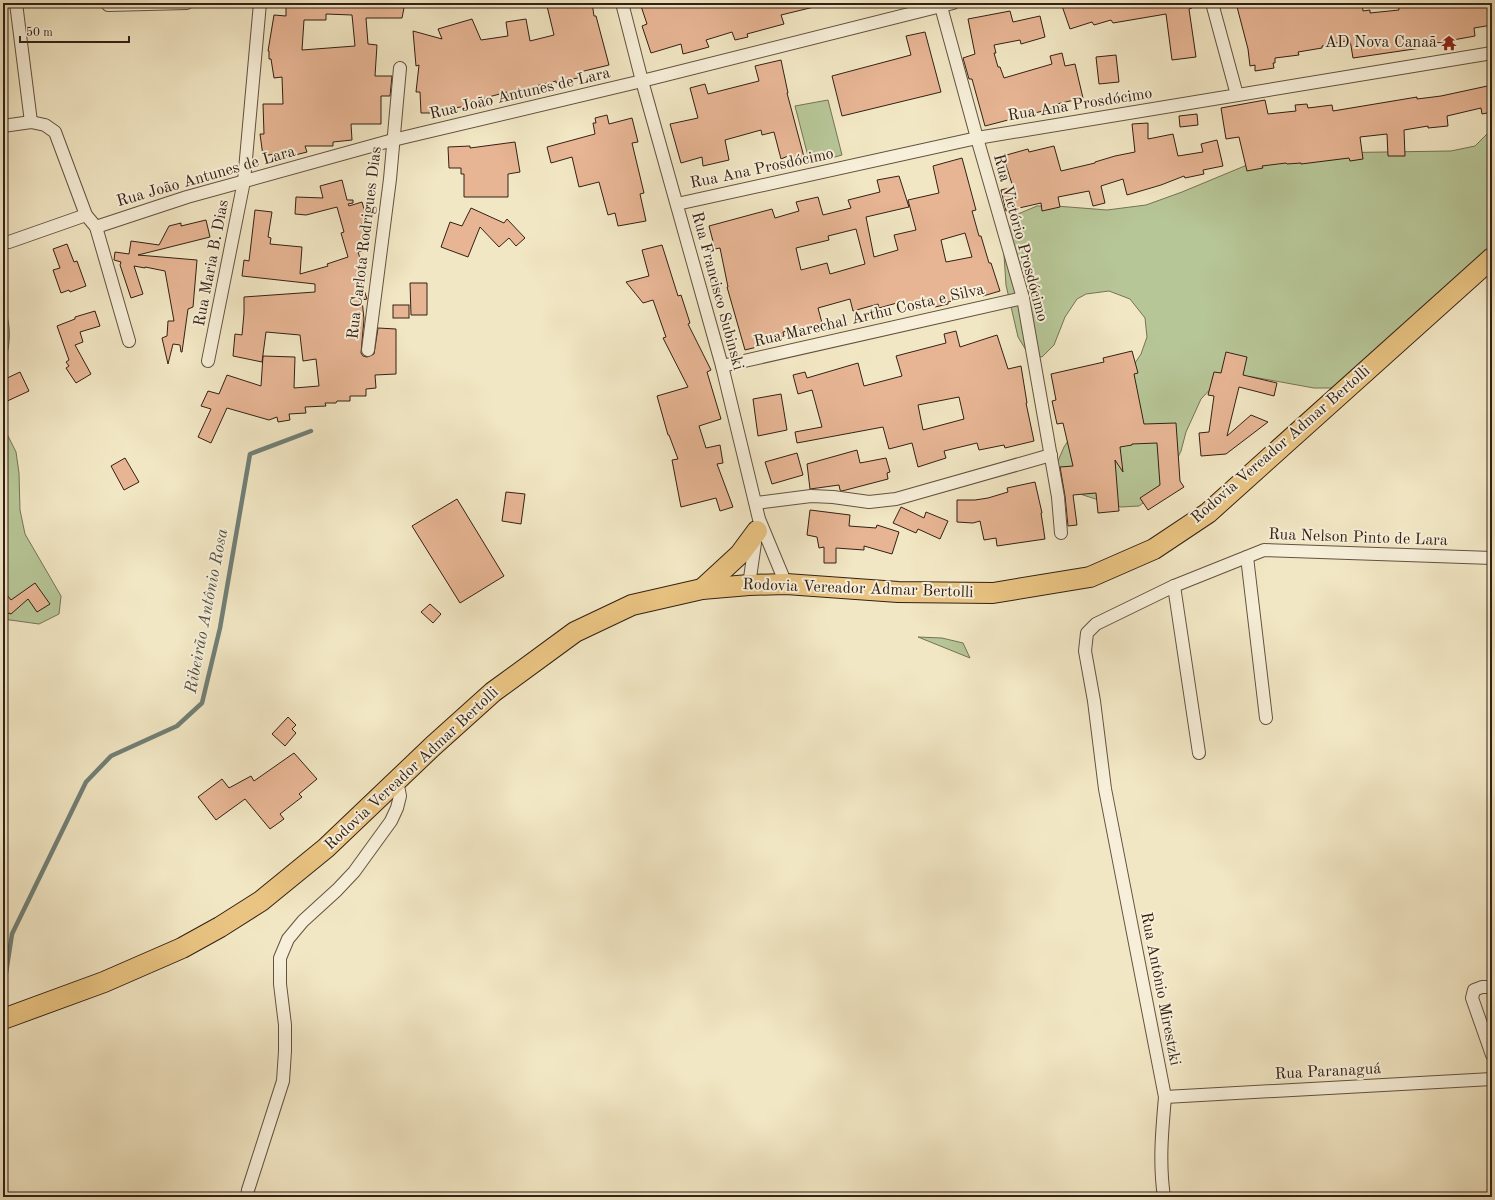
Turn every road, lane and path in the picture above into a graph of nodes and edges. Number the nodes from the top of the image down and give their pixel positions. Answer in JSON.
{"nodes":[{"id":1,"x":16,"y":3,"type":"edge"},
{"id":2,"x":187,"y":3,"type":"edge"},
{"id":3,"x":260,"y":3,"type":"edge"},
{"id":4,"x":622,"y":3,"type":"edge"},
{"id":5,"x":1212,"y":3,"type":"edge"},
{"id":6,"x":945,"y":4,"type":"edge"},
{"id":7,"x":108,"y":5,"type":"dead end"},
{"id":8,"x":1492,"y":54,"type":"edge"},
{"id":9,"x":400,"y":68,"type":"dead end"},
{"id":10,"x":642,"y":81,"type":"junction"},
{"id":11,"x":1237,"y":95,"type":"junction"},
{"id":12,"x":31,"y":122,"type":"junction"},
{"id":13,"x":3,"y":126,"type":"edge"},
{"id":14,"x":977,"y":138,"type":"junction"},
{"id":15,"x":393,"y":140,"type":"junction"},
{"id":16,"x":244,"y":181,"type":"junction"},
{"id":17,"x":677,"y":204,"type":"junction"},
{"id":18,"x":86,"y":215,"type":"junction"},
{"id":19,"x":96,"y":227,"type":"junction"},
{"id":20,"x":9,"y":242,"type":"dead end"},
{"id":21,"x":1492,"y":258,"type":"edge"},
{"id":22,"x":1023,"y":298,"type":"junction"},
{"id":23,"x":129,"y":341,"type":"dead end"},
{"id":24,"x":368,"y":350,"type":"dead end"},
{"id":25,"x":208,"y":361,"type":"dead end"},
{"id":26,"x":722,"y":366,"type":"junction"},
{"id":27,"x":1051,"y":455,"type":"junction"},
{"id":28,"x":756,"y":503,"type":"junction"},
{"id":29,"x":758,"y":525,"type":"junction"},
{"id":30,"x":1061,"y":532,"type":"dead end"},
{"id":31,"x":1247,"y":556,"type":"junction"},
{"id":32,"x":1492,"y":558,"type":"edge"},
{"id":33,"x":786,"y":584,"type":"junction"},
{"id":34,"x":749,"y":585,"type":"junction"},
{"id":35,"x":1174,"y":586,"type":"junction"},
{"id":36,"x":702,"y":589,"type":"junction"},
{"id":37,"x":1266,"y":718,"type":"dead end"},
{"id":38,"x":1200,"y":753,"type":"dead end"},
{"id":39,"x":397,"y":781,"type":"junction"},
{"id":40,"x":1105,"y":789,"type":"joint"},
{"id":41,"x":1492,"y":987,"type":"edge"},
{"id":42,"x":3,"y":1019,"type":"edge"},
{"id":43,"x":1492,"y":1055,"type":"edge"},
{"id":44,"x":1492,"y":1079,"type":"edge"},
{"id":45,"x":1165,"y":1097,"type":"junction"},
{"id":46,"x":247,"y":1197,"type":"edge"},
{"id":47,"x":1164,"y":1197,"type":"edge"}],
"edges":[{"from":1,"to":12,"type":"street"},
{"from":2,"to":7,"type":"street"},
{"from":3,"to":16,"type":"street","name":"Rua Maria B. Dias"},
{"from":4,"to":10,"type":"street","name":"Rua Francisco Subinski"},
{"from":5,"to":11,"type":"street"},
{"from":6,"to":10,"type":"street","name":"Rua João Antunes de Lara"},
{"from":6,"to":14,"type":"street","name":"Rua Victório Prosdócimo"},
{"from":8,"to":11,"type":"street","name":"Rua Ana Prosdócimo"},
{"from":9,"to":15,"type":"street","name":"Rua Carlota Rodrigues Dias"},
{"from":10,"to":15,"type":"street","name":"Rua João Antunes de Lara"},
{"from":10,"to":17,"type":"street","name":"Rua Francisco Subinski"},
{"from":11,"to":14,"type":"street","name":"Rua Ana Prosdócimo"},
{"from":12,"to":13,"type":"street"},
{"from":12,"to":18,"type":"street"},
{"from":14,"to":17,"type":"street","name":"Rua Ana Prosdócimo"},
{"from":14,"to":22,"type":"street","name":"Rua Victório Prosdócimo"},
{"from":15,"to":16,"type":"street","name":"Rua João Antunes de Lara"},
{"from":15,"to":24,"type":"street","name":"Rua Carlota Rodrigues Dias"},
{"from":16,"to":19,"type":"street","name":"Rua João Antunes de Lara"},
{"from":16,"to":25,"type":"street","name":"Rua Maria B. Dias"},
{"from":17,"to":26,"type":"street","name":"Rua Francisco Subinski"},
{"from":18,"to":19,"type":"street"},
{"from":18,"to":20,"type":"street"},
{"from":19,"to":23,"type":"street"},
{"from":21,"to":33,"type":"highway","name":"Rodovia Vereador Admar Bertolli"},
{"from":22,"to":26,"type":"street","name":"Rua Marechal Arthu Costa e Silva"},
{"from":22,"to":27,"type":"street","name":"Rua Victório Prosdócimo"},
{"from":26,"to":28,"type":"street","name":"Rua Francisco Subinski"},
{"from":27,"to":28,"type":"street"},
{"from":27,"to":30,"type":"street","name":"Rua Victório Prosdócimo"},
{"from":28,"to":29,"type":"street","name":"Rua Francisco Subinski"},
{"from":29,"to":33,"type":"street","name":"Rua Francisco Subinski"},
{"from":29,"to":34,"type":"street","name":"Rua Francisco Subinski"},
{"from":29,"to":36,"type":"highway"},
{"from":31,"to":32,"type":"street","name":"Rua Nelson Pinto de Lara"},
{"from":31,"to":35,"type":"street","name":"Rua Nelson Pinto de Lara"},
{"from":31,"to":37,"type":"street"},
{"from":33,"to":34,"type":"highway","name":"Rodovia Vereador Admar Bertolli"},
{"from":34,"to":36,"type":"highway","name":"Rodovia Vereador Admar Bertolli"},
{"from":35,"to":38,"type":"street"},
{"from":35,"to":40,"type":"street","name":"Rua Nelson Pinto de Lara"},
{"from":36,"to":39,"type":"highway","name":"Rodovia Vereador Admar Bertolli"},
{"from":39,"to":42,"type":"highway","name":"Rodovia Vereador Admar Bertolli"},
{"from":39,"to":46,"type":"street"},
{"from":40,"to":45,"type":"street","name":"Rua Antônio Mirestzki"},
{"from":41,"to":43,"type":"street"},
{"from":44,"to":45,"type":"street","name":"Rua Paranaguá"},
{"from":45,"to":47,"type":"street","name":"Rua Antônio Mirestzki"}]}
